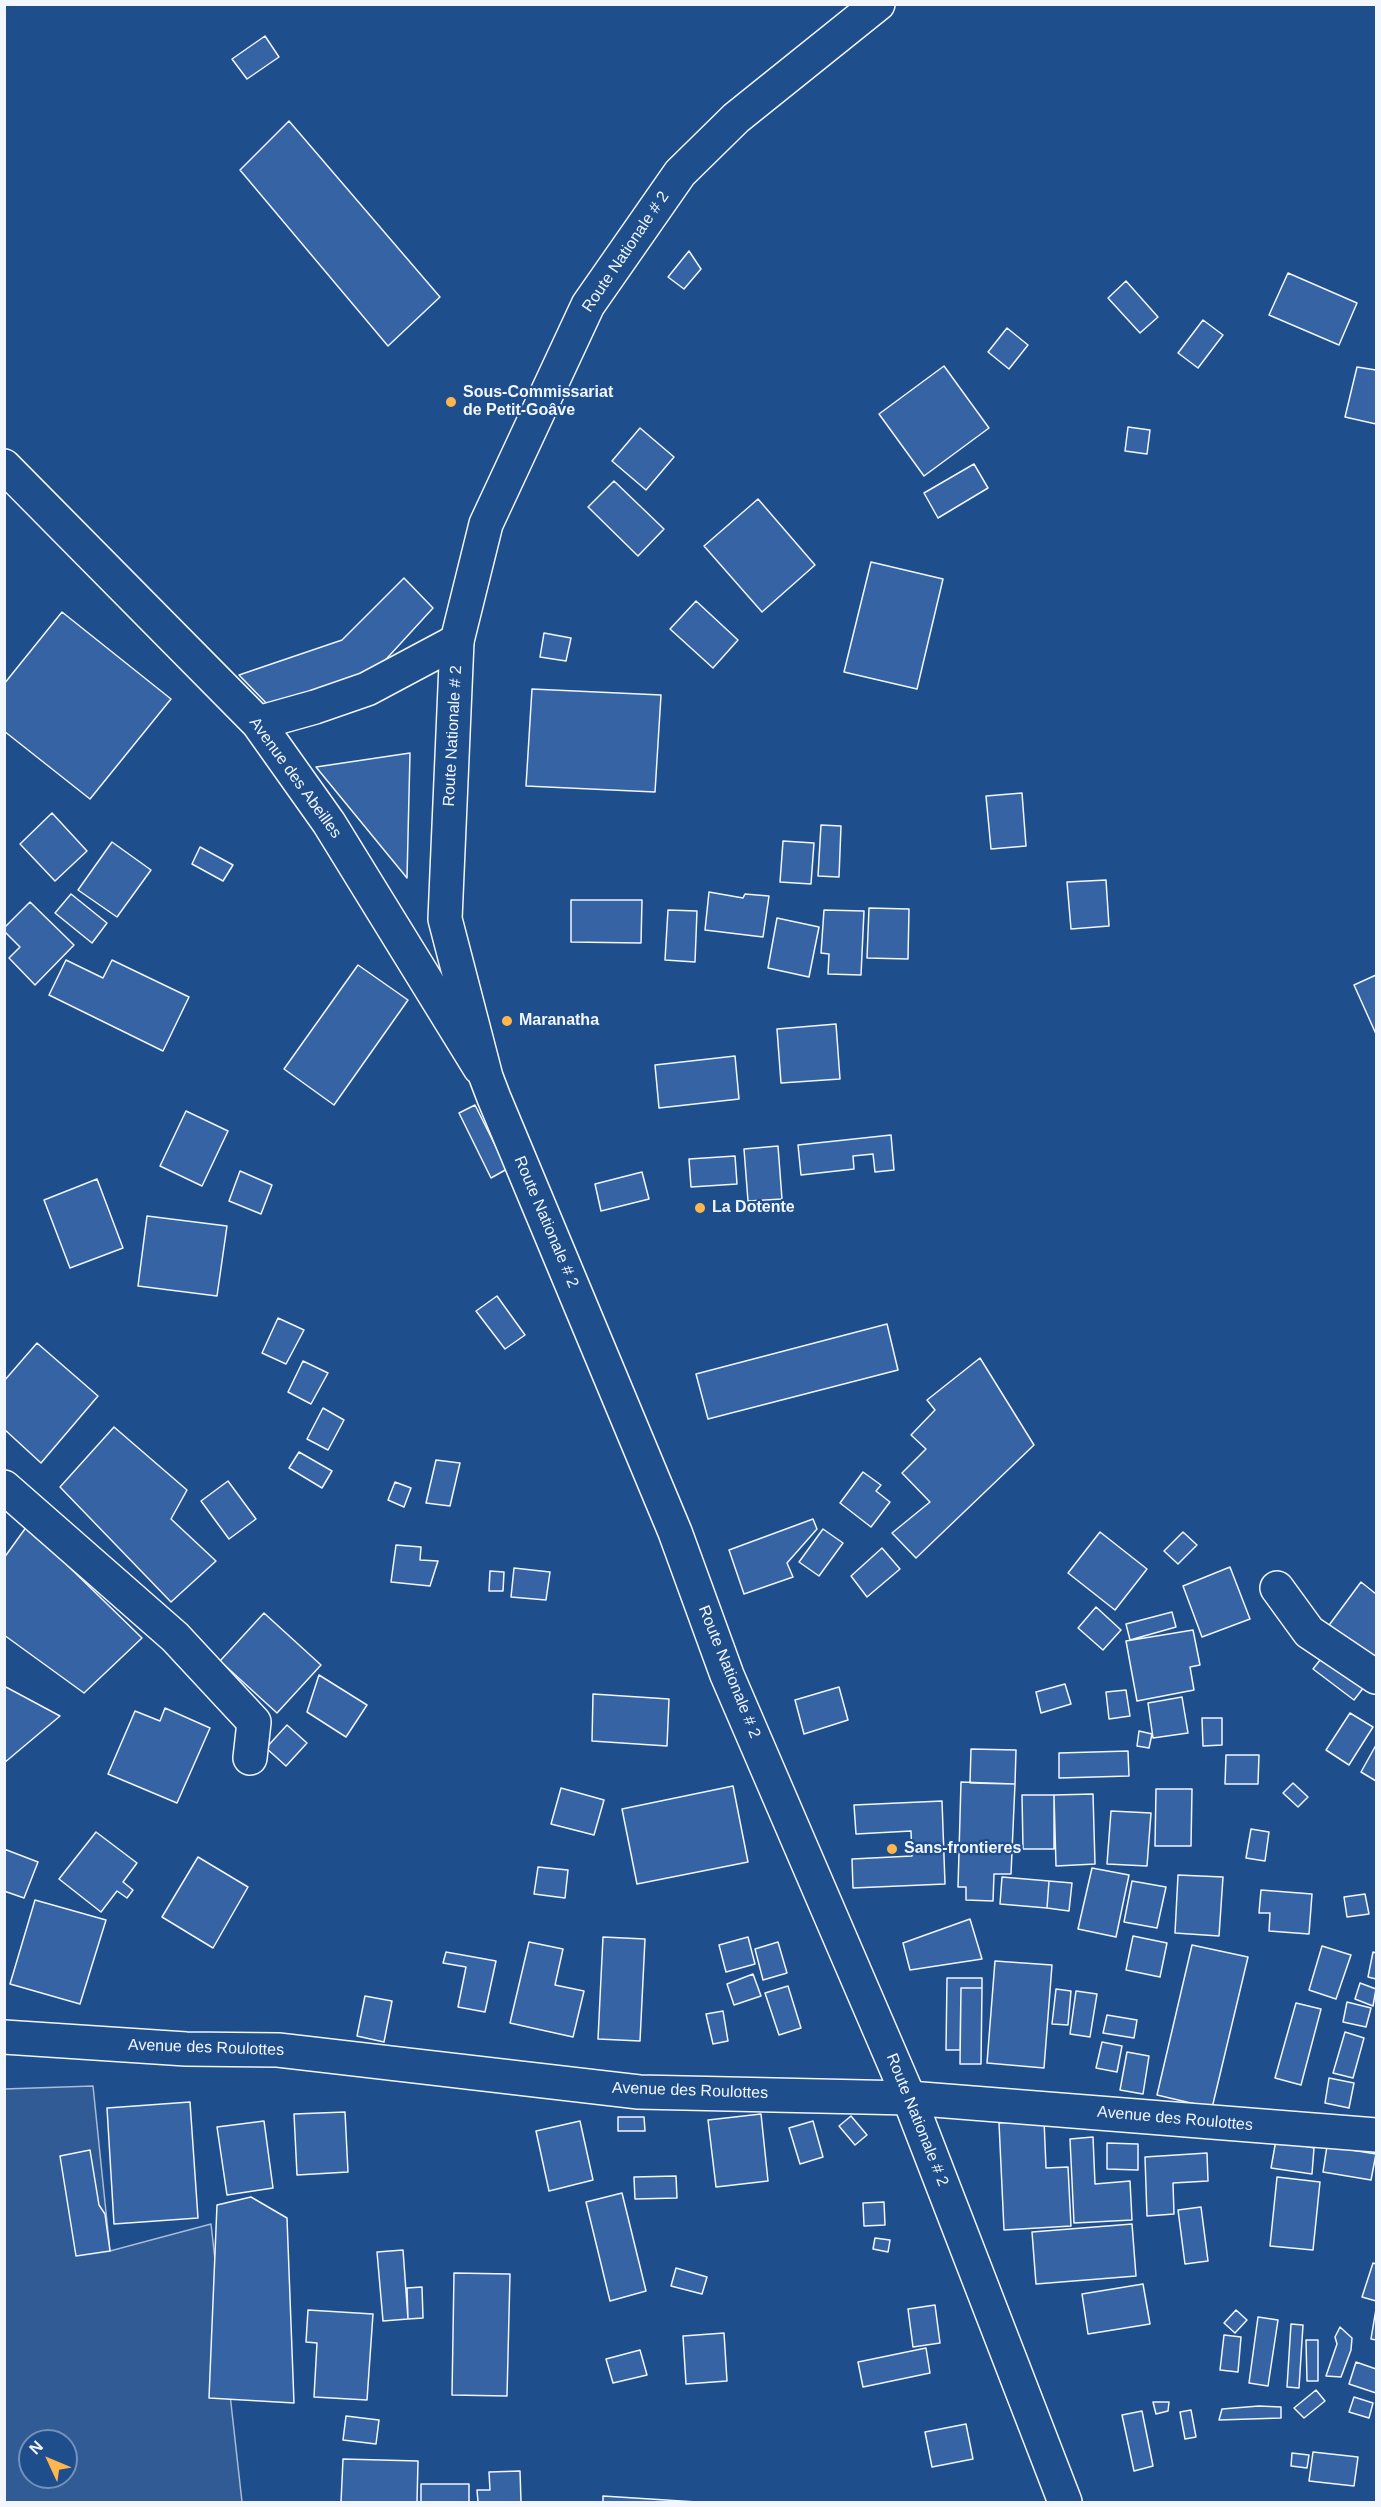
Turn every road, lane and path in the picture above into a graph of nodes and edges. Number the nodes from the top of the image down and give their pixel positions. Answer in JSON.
{"nodes":[{"id":1,"x":867,"y":8,"type":"edge"},
{"id":2,"x":4,"y":466,"type":"edge"},
{"id":3,"x":457,"y":641,"type":"junction"},
{"id":4,"x":258,"y":723,"type":"junction"},
{"id":5,"x":486,"y":1077,"type":"junction"},
{"id":6,"x":4,"y":1487,"type":"edge"},
{"id":7,"x":1277,"y":1588,"type":"dead end"},
{"id":8,"x":1377,"y":1677,"type":"edge"},
{"id":9,"x":250,"y":1758,"type":"dead end"},
{"id":10,"x":4,"y":2037,"type":"edge"},
{"id":11,"x":909,"y":2098,"type":"junction"},
{"id":12,"x":1377,"y":2135,"type":"edge"},
{"id":13,"x":1065,"y":2502,"type":"edge"}],
"edges":[{"from":1,"to":3,"type":"street","name":"Route Nationale # 2"},
{"from":2,"to":4,"type":"street","name":"Avenue des Abeilles"},
{"from":3,"to":4,"type":"street"},
{"from":3,"to":5,"type":"street","name":"Route Nationale # 2"},
{"from":4,"to":5,"type":"street","name":"Avenue des Abeilles"},
{"from":5,"to":11,"type":"street","name":"Route Nationale # 2"},
{"from":6,"to":9,"type":"street"},
{"from":7,"to":8,"type":"street"},
{"from":10,"to":11,"type":"street","name":"Avenue des Roulottes"},
{"from":11,"to":12,"type":"street","name":"Avenue des Roulottes"},
{"from":11,"to":13,"type":"street","name":"Route Nationale # 2"}]}
